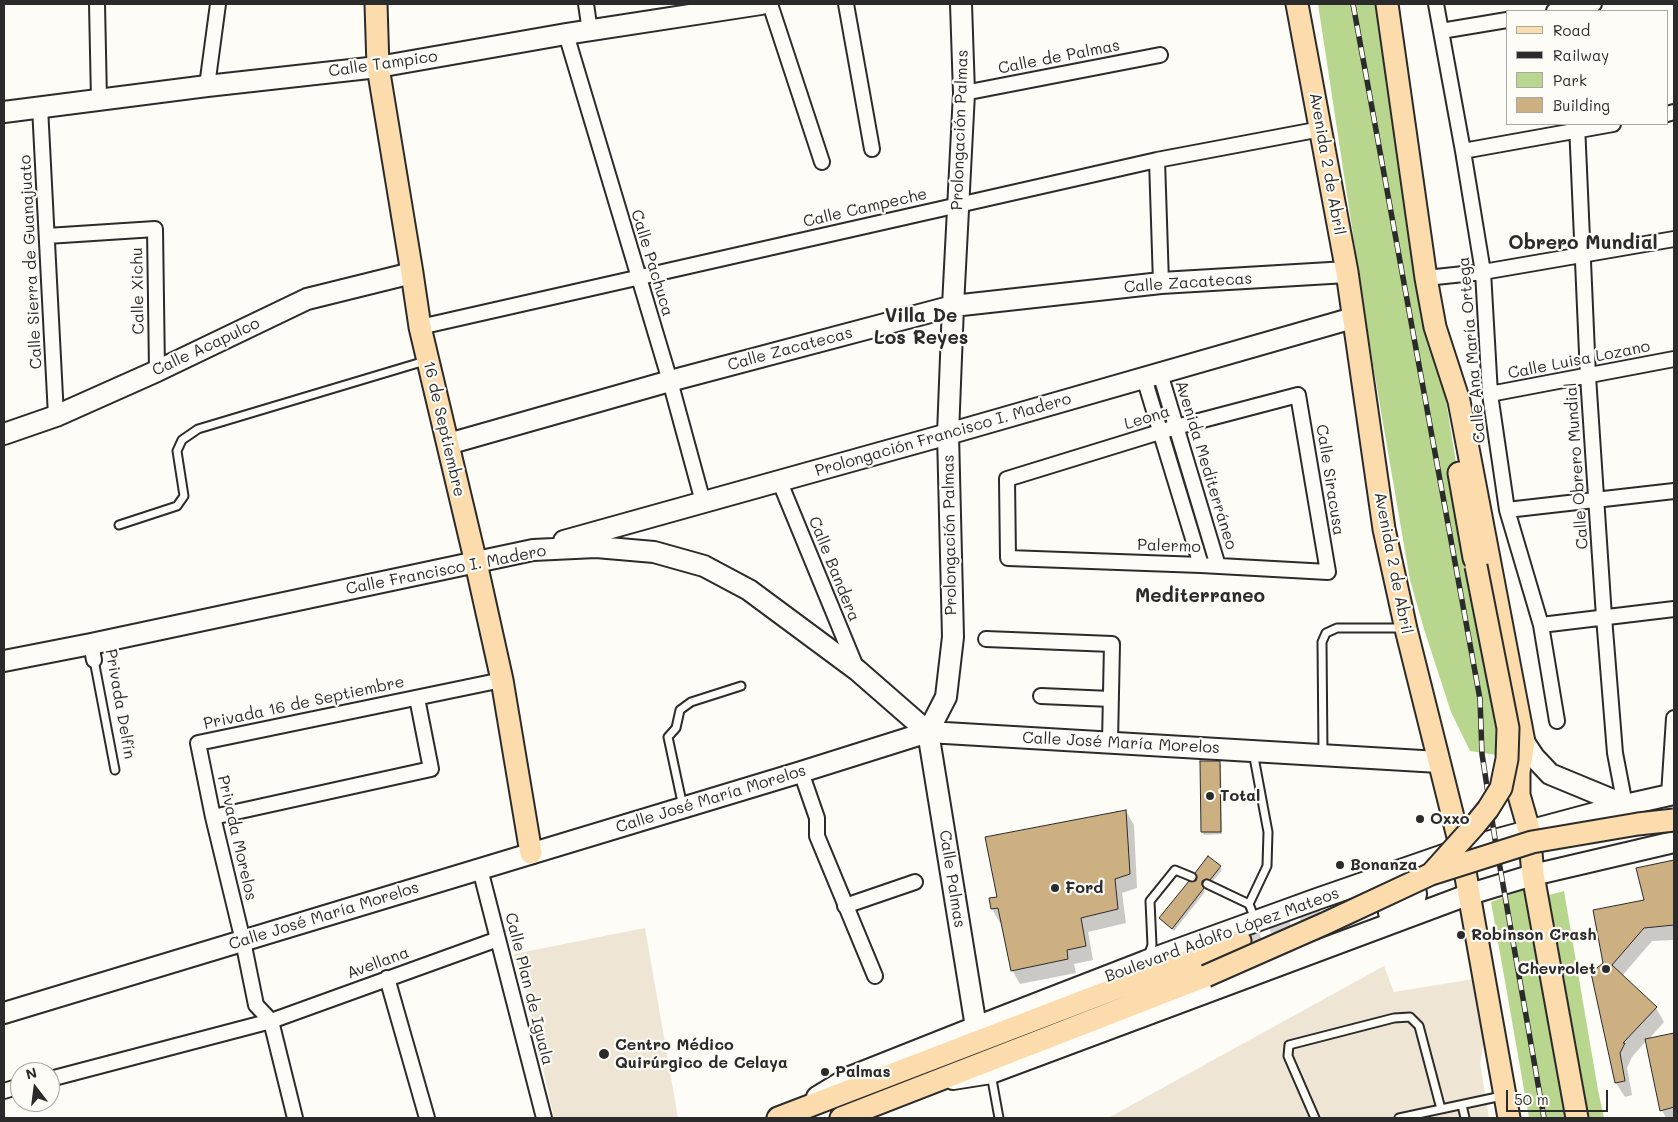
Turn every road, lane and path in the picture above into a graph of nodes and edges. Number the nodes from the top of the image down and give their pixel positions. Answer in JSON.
{"nodes":[{"id":1,"x":97,"y":4,"type":"edge"},
{"id":2,"x":218,"y":4,"type":"edge"},
{"id":3,"x":376,"y":4,"type":"edge"},
{"id":4,"x":586,"y":4,"type":"edge"},
{"id":5,"x":761,"y":4,"type":"edge"},
{"id":6,"x":770,"y":4,"type":"edge"},
{"id":7,"x":846,"y":4,"type":"edge"},
{"id":8,"x":962,"y":4,"type":"edge"},
{"id":9,"x":1297,"y":4,"type":"edge"},
{"id":10,"x":1387,"y":4,"type":"edge"},
{"id":11,"x":1436,"y":4,"type":"edge"},
{"id":12,"x":1594,"y":4,"type":"edge"},
{"id":13,"x":1570,"y":8,"type":"edge"},
{"id":14,"x":1506,"y":20,"type":"edge"},
{"id":15,"x":590,"y":31,"type":"junction"},
{"id":16,"x":1442,"y":32,"type":"junction"},
{"id":17,"x":566,"y":34,"type":"junction"},
{"id":18,"x":1160,"y":55,"type":"dead end"},
{"id":19,"x":378,"y":66,"type":"junction"},
{"id":20,"x":207,"y":86,"type":"junction"},
{"id":21,"x":964,"y":93,"type":"junction"},
{"id":22,"x":99,"y":100,"type":"junction"},
{"id":23,"x":40,"y":107,"type":"junction"},
{"id":24,"x":4,"y":112,"type":"edge"},
{"id":25,"x":1601,"y":125,"type":"edge"},
{"id":26,"x":1577,"y":127,"type":"edge"},
{"id":27,"x":1321,"y":130,"type":"junction"},
{"id":28,"x":872,"y":149,"type":"dead end"},
{"id":29,"x":1463,"y":151,"type":"junction"},
{"id":30,"x":1157,"y":160,"type":"junction"},
{"id":31,"x":822,"y":162,"type":"dead end"},
{"id":32,"x":958,"y":204,"type":"junction"},
{"id":33,"x":47,"y":236,"type":"junction"},
{"id":34,"x":1674,"y":239,"type":"edge"},
{"id":35,"x":1582,"y":254,"type":"junction"},
{"id":36,"x":1347,"y":272,"type":"junction"},
{"id":37,"x":1484,"y":272,"type":"junction"},
{"id":38,"x":412,"y":273,"type":"junction"},
{"id":39,"x":638,"y":278,"type":"junction"},
{"id":40,"x":1426,"y":278,"type":"junction"},
{"id":41,"x":1160,"y":283,"type":"junction"},
{"id":42,"x":953,"y":306,"type":"junction"},
{"id":43,"x":1353,"y":318,"type":"junction"},
{"id":44,"x":420,"y":327,"type":"junction"},
{"id":45,"x":1435,"y":327,"type":"junction"},
{"id":46,"x":1674,"y":359,"type":"edge"},
{"id":47,"x":428,"y":360,"type":"junction"},
{"id":48,"x":156,"y":371,"type":"junction"},
{"id":49,"x":1152,"y":376,"type":"junction"},
{"id":50,"x":1588,"y":376,"type":"junction"},
{"id":51,"x":670,"y":381,"type":"junction"},
{"id":52,"x":1490,"y":394,"type":"junction"},
{"id":53,"x":1298,"y":395,"type":"joint"},
{"id":54,"x":56,"y":416,"type":"junction"},
{"id":55,"x":1176,"y":426,"type":"junction"},
{"id":56,"x":1160,"y":432,"type":"junction"},
{"id":57,"x":4,"y":434,"type":"edge"},
{"id":58,"x":948,"y":434,"type":"junction"},
{"id":59,"x":448,"y":444,"type":"junction"},
{"id":60,"x":779,"y":480,"type":"junction"},
{"id":61,"x":1674,"y":490,"type":"edge"},
{"id":62,"x":1597,"y":499,"type":"junction"},
{"id":63,"x":703,"y":502,"type":"junction"},
{"id":64,"x":1507,"y":510,"type":"junction"},
{"id":65,"x":119,"y":525,"type":"dead end"},
{"id":66,"x":533,"y":550,"type":"junction"},
{"id":67,"x":1008,"y":558,"type":"joint"},
{"id":68,"x":476,"y":563,"type":"junction"},
{"id":69,"x":1201,"y":565,"type":"junction"},
{"id":70,"x":1218,"y":566,"type":"junction"},
{"id":71,"x":1328,"y":572,"type":"joint"},
{"id":72,"x":1674,"y":608,"type":"edge"},
{"id":73,"x":1604,"y":617,"type":"junction"},
{"id":74,"x":1541,"y":625,"type":"junction"},
{"id":75,"x":1406,"y":629,"type":"junction"},
{"id":76,"x":986,"y":639,"type":"dead end"},
{"id":77,"x":93,"y":652,"type":"junction"},
{"id":78,"x":4,"y":661,"type":"edge"},
{"id":79,"x":857,"y":670,"type":"junction"},
{"id":80,"x":502,"y":680,"type":"junction"},
{"id":81,"x":741,"y":686,"type":"dead end"},
{"id":82,"x":1041,"y":696,"type":"dead end"},
{"id":83,"x":417,"y":698,"type":"junction"},
{"id":84,"x":1111,"y":699,"type":"junction"},
{"id":85,"x":1674,"y":718,"type":"edge"},
{"id":86,"x":1557,"y":721,"type":"dead end"},
{"id":87,"x":928,"y":732,"type":"junction"},
{"id":88,"x":198,"y":742,"type":"joint"},
{"id":89,"x":1110,"y":742,"type":"junction"},
{"id":90,"x":1524,"y":742,"type":"junction"},
{"id":91,"x":1253,"y":751,"type":"junction"},
{"id":92,"x":1323,"y":755,"type":"junction"},
{"id":93,"x":1439,"y":762,"type":"junction"},
{"id":94,"x":115,"y":770,"type":"dead end"},
{"id":95,"x":800,"y":772,"type":"junction"},
{"id":96,"x":1672,"y":794,"type":"edge"},
{"id":97,"x":1625,"y":805,"type":"junction"},
{"id":98,"x":683,"y":807,"type":"junction"},
{"id":99,"x":213,"y":817,"type":"junction"},
{"id":100,"x":1674,"y":820,"type":"edge"},
{"id":101,"x":1529,"y":830,"type":"junction"},
{"id":102,"x":1674,"y":842,"type":"edge"},
{"id":103,"x":1461,"y":849,"type":"junction"},
{"id":104,"x":531,"y":853,"type":"junction"},
{"id":105,"x":480,"y":869,"type":"junction"},
{"id":106,"x":1431,"y":874,"type":"junction"},
{"id":107,"x":1533,"y":875,"type":"junction"},
{"id":108,"x":1192,"y":878,"type":"dead end"},
{"id":109,"x":914,"y":882,"type":"dead end"},
{"id":110,"x":1207,"y":884,"type":"dead end"},
{"id":111,"x":1353,"y":887,"type":"junction"},
{"id":112,"x":1470,"y":894,"type":"junction"},
{"id":113,"x":845,"y":906,"type":"junction"},
{"id":114,"x":1253,"y":913,"type":"junction"},
{"id":115,"x":498,"y":939,"type":"junction"},
{"id":116,"x":243,"y":941,"type":"junction"},
{"id":117,"x":1240,"y":941,"type":"tunnel mouth"},
{"id":118,"x":1296,"y":959,"type":"junction"},
{"id":119,"x":1146,"y":962,"type":"junction"},
{"id":120,"x":875,"y":976,"type":"dead end"},
{"id":121,"x":386,"y":978,"type":"junction"},
{"id":122,"x":4,"y":1013,"type":"edge"},
{"id":123,"x":271,"y":1021,"type":"junction"},
{"id":124,"x":976,"y":1027,"type":"junction"},
{"id":125,"x":991,"y":1074,"type":"junction"},
{"id":126,"x":60,"y":1076,"type":"edge"},
{"id":127,"x":934,"y":1082,"type":"junction"},
{"id":128,"x":1505,"y":1096,"type":"junction"},
{"id":129,"x":1462,"y":1105,"type":"junction"},
{"id":130,"x":1441,"y":1109,"type":"junction"},
{"id":131,"x":781,"y":1117,"type":"edge"},
{"id":132,"x":295,"y":1118,"type":"edge"},
{"id":133,"x":427,"y":1118,"type":"edge"},
{"id":134,"x":544,"y":1118,"type":"edge"},
{"id":135,"x":840,"y":1118,"type":"edge"},
{"id":136,"x":998,"y":1118,"type":"edge"},
{"id":137,"x":1315,"y":1118,"type":"edge"},
{"id":138,"x":1399,"y":1118,"type":"edge"},
{"id":139,"x":1465,"y":1118,"type":"edge"},
{"id":140,"x":1509,"y":1118,"type":"edge"},
{"id":141,"x":1577,"y":1118,"type":"edge"}],
"edges":[{"from":1,"to":22,"type":"street"},
{"from":2,"to":20,"type":"street"},
{"from":3,"to":19,"type":"main road","name":"16 de Septiembre"},
{"from":4,"to":15,"type":"street"},
{"from":5,"to":15,"type":"main road","name":"Calle Tampico"},
{"from":6,"to":31,"type":"street"},
{"from":7,"to":28,"type":"street"},
{"from":8,"to":21,"type":"main road","name":"Prolongación Palmas"},
{"from":9,"to":27,"type":"main road","name":"Avenida 2 de Abril"},
{"from":10,"to":40,"type":"main road"},
{"from":11,"to":16,"type":"street","name":"Calle Ana María Ortega"},
{"from":12,"to":13,"type":"street"},
{"from":14,"to":16,"type":"street"},
{"from":15,"to":17,"type":"main road","name":"Calle Tampico"},
{"from":16,"to":29,"type":"street","name":"Calle Ana María Ortega"},
{"from":17,"to":19,"type":"main road","name":"Calle Tampico"},
{"from":17,"to":39,"type":"street","name":"Calle Pachuca"},
{"from":18,"to":21,"type":"street","name":"Calle de Palmas"},
{"from":19,"to":20,"type":"main road","name":"Calle Tampico"},
{"from":19,"to":38,"type":"main road","name":"16 de Septiembre"},
{"from":20,"to":22,"type":"main road","name":"Calle Tampico"},
{"from":21,"to":32,"type":"main road","name":"Prolongación Palmas"},
{"from":22,"to":23,"type":"main road","name":"Calle Tampico"},
{"from":23,"to":24,"type":"main road","name":"Calle Tampico"},
{"from":23,"to":33,"type":"street","name":"Calle Sierra de Guanajuato"},
{"from":25,"to":26,"type":"street"},
{"from":26,"to":29,"type":"street"},
{"from":26,"to":35,"type":"street","name":"Calle Obrero Mundial"},
{"from":27,"to":30,"type":"street","name":"Calle Campeche"},
{"from":27,"to":36,"type":"main road","name":"Avenida 2 de Abril"},
{"from":29,"to":37,"type":"street","name":"Calle Ana María Ortega"},
{"from":30,"to":32,"type":"street","name":"Calle Campeche"},
{"from":30,"to":41,"type":"street"},
{"from":32,"to":39,"type":"street","name":"Calle Campeche"},
{"from":32,"to":42,"type":"main road","name":"Prolongación Palmas"},
{"from":33,"to":48,"type":"street","name":"Calle Xichu"},
{"from":33,"to":54,"type":"street","name":"Calle Sierra de Guanajuato"},
{"from":34,"to":35,"type":"street"},
{"from":35,"to":37,"type":"street"},
{"from":35,"to":50,"type":"street","name":"Calle Obrero Mundial"},
{"from":36,"to":41,"type":"main road","name":"Calle Zacatecas"},
{"from":36,"to":43,"type":"main road","name":"Avenida 2 de Abril"},
{"from":37,"to":40,"type":"street"},
{"from":37,"to":52,"type":"street","name":"Calle Ana María Ortega"},
{"from":38,"to":44,"type":"main road","name":"16 de Septiembre"},
{"from":38,"to":48,"type":"main road","name":"Calle Acapulco"},
{"from":39,"to":44,"type":"street","name":"Calle Campeche"},
{"from":39,"to":51,"type":"street","name":"Calle Pachuca"},
{"from":40,"to":45,"type":"main road"},
{"from":41,"to":42,"type":"main road","name":"Calle Zacatecas"},
{"from":42,"to":51,"type":"main road","name":"Calle Zacatecas"},
{"from":42,"to":58,"type":"main road","name":"Prolongación Palmas"},
{"from":43,"to":49,"type":"main road","name":"Prolongación Francisco I. Madero"},
{"from":43,"to":75,"type":"main road","name":"Avenida 2 de Abril"},
{"from":44,"to":47,"type":"main road","name":"16 de Septiembre"},
{"from":45,"to":90,"type":"main road"},
{"from":45,"to":106,"type":"main road","bridge":true},
{"from":46,"to":50,"type":"street","name":"Calle Luisa Lozano"},
{"from":47,"to":59,"type":"main road","name":"16 de Septiembre"},
{"from":47,"to":65,"type":"lane"},
{"from":48,"to":54,"type":"main road","name":"Calle Acapulco"},
{"from":49,"to":55,"type":"street","name":"Avenida Mediterráneo"},
{"from":49,"to":56,"type":"street","name":"Avenida Mediterráneo"},
{"from":49,"to":58,"type":"main road","name":"Prolongación Francisco I. Madero"},
{"from":50,"to":52,"type":"street","name":"Calle Luisa Lozano"},
{"from":50,"to":62,"type":"street","name":"Calle Obrero Mundial"},
{"from":51,"to":59,"type":"main road","name":"Calle Zacatecas"},
{"from":51,"to":63,"type":"street","name":"Calle Pachuca"},
{"from":52,"to":64,"type":"street","name":"Calle Ana María Ortega"},
{"from":53,"to":55,"type":"street","name":"Leona"},
{"from":53,"to":71,"type":"street","name":"Calle Siracusa"},
{"from":54,"to":57,"type":"main road","name":"Calle Acapulco"},
{"from":55,"to":56,"type":"street","name":"Leona"},
{"from":55,"to":70,"type":"street","name":"Avenida Mediterráneo"},
{"from":56,"to":67,"type":"street","name":"Leona"},
{"from":56,"to":69,"type":"street","name":"Avenida Mediterráneo"},
{"from":58,"to":60,"type":"main road","name":"Prolongación Francisco I. Madero"},
{"from":58,"to":87,"type":"main road","name":"Prolongación Palmas"},
{"from":59,"to":68,"type":"main road","name":"16 de Septiembre"},
{"from":60,"to":63,"type":"main road","name":"Prolongación Francisco I. Madero"},
{"from":60,"to":79,"type":"street","name":"Calle Bandera"},
{"from":61,"to":62,"type":"street"},
{"from":62,"to":64,"type":"street"},
{"from":62,"to":73,"type":"street","name":"Calle Obrero Mundial"},
{"from":63,"to":66,"type":"main road","name":"Prolongación Francisco I. Madero"},
{"from":64,"to":74,"type":"street","name":"Calle Ana María Ortega"},
{"from":66,"to":68,"type":"main road","name":"Calle Francisco I. Madero"},
{"from":66,"to":79,"type":"main road","name":"Calle Francisco I. Madero"},
{"from":67,"to":69,"type":"street","name":"Palermo"},
{"from":68,"to":77,"type":"main road","name":"Calle Francisco I. Madero"},
{"from":68,"to":80,"type":"main road","name":"16 de Septiembre"},
{"from":69,"to":70,"type":"street","name":"Palermo"},
{"from":70,"to":71,"type":"street","name":"Palermo"},
{"from":72,"to":73,"type":"street"},
{"from":73,"to":74,"type":"street"},
{"from":73,"to":97,"type":"street","name":"Calle Obrero Mundial"},
{"from":74,"to":86,"type":"street","name":"Calle Ana María Ortega"},
{"from":75,"to":92,"type":"lane"},
{"from":75,"to":93,"type":"main road","name":"Avenida 2 de Abril"},
{"from":76,"to":84,"type":"street"},
{"from":77,"to":78,"type":"main road","name":"Calle Francisco I. Madero"},
{"from":77,"to":94,"type":"lane","name":"Privada Delfín"},
{"from":79,"to":87,"type":"main road","name":"Calle Francisco I. Madero"},
{"from":80,"to":83,"type":"street","name":"Privada 16 de Septiembre"},
{"from":80,"to":104,"type":"main road","name":"16 de Septiembre"},
{"from":81,"to":98,"type":"lane"},
{"from":82,"to":84,"type":"street"},
{"from":83,"to":88,"type":"street","name":"Privada 16 de Septiembre"},
{"from":83,"to":99,"type":"street","name":"Privada 16 de Septiembre"},
{"from":84,"to":89,"type":"street"},
{"from":85,"to":96,"type":"street"},
{"from":87,"to":89,"type":"main road","name":"Calle José María Morelos"},
{"from":87,"to":95,"type":"main road","name":"Calle José María Morelos"},
{"from":87,"to":124,"type":"main road","name":"Calle Palmas"},
{"from":88,"to":99,"type":"street","name":"Privada Morelos"},
{"from":89,"to":91,"type":"main road","name":"Calle José María Morelos"},
{"from":90,"to":97,"type":"main road"},
{"from":90,"to":101,"type":"main road"},
{"from":91,"to":92,"type":"main road","name":"Calle José María Morelos"},
{"from":91,"to":114,"type":"lane"},
{"from":92,"to":93,"type":"main road","name":"Calle José María Morelos"},
{"from":93,"to":103,"type":"main road","name":"Avenida 2 de Abril"},
{"from":95,"to":98,"type":"main road","name":"Calle José María Morelos"},
{"from":95,"to":113,"type":"street"},
{"from":96,"to":97,"type":"main road","name":"Boulevard Adolfo López Mateos"},
{"from":97,"to":101,"type":"main road","name":"Boulevard Adolfo López Mateos"},
{"from":98,"to":104,"type":"main road","name":"Calle José María Morelos"},
{"from":99,"to":116,"type":"street","name":"Privada Morelos"},
{"from":100,"to":106,"type":"main road","name":"Boulevard Adolfo López Mateos","bridge":true},
{"from":101,"to":103,"type":"main road","name":"Boulevard Adolfo López Mateos"},
{"from":101,"to":107,"type":"main road"},
{"from":102,"to":107,"type":"main road","name":"Boulevard Adolfo López Mateos"},
{"from":103,"to":111,"type":"main road","name":"Boulevard Adolfo López Mateos"},
{"from":103,"to":112,"type":"main road","name":"Avenida 2 de Abril"},
{"from":104,"to":105,"type":"main road","name":"Calle José María Morelos"},
{"from":105,"to":115,"type":"street","name":"Calle Plan de Iguala"},
{"from":105,"to":116,"type":"main road","name":"Calle José María Morelos"},
{"from":106,"to":127,"type":"main road","name":"Boulevard Adolfo López Mateos","bridge":true},
{"from":107,"to":112,"type":"main road","name":"Boulevard Adolfo López Mateos"},
{"from":107,"to":141,"type":"main road"},
{"from":108,"to":119,"type":"lane"},
{"from":109,"to":113,"type":"street"},
{"from":110,"to":114,"type":"lane"},
{"from":111,"to":114,"type":"main road","name":"Boulevard Adolfo López Mateos"},
{"from":111,"to":118,"type":"main road"},
{"from":112,"to":118,"type":"main road","name":"Boulevard Adolfo López Mateos"},
{"from":112,"to":128,"type":"main road","name":"Avenida 2 de Abril"},
{"from":113,"to":120,"type":"street"},
{"from":114,"to":119,"type":"main road","name":"Boulevard Adolfo López Mateos"},
{"from":115,"to":121,"type":"street","name":"Avellana"},
{"from":115,"to":134,"type":"street","name":"Calle Plan de Iguala"},
{"from":116,"to":122,"type":"main road","name":"Calle José María Morelos"},
{"from":116,"to":123,"type":"street","name":"Privada Morelos"},
{"from":117,"to":131,"type":"main road","name":"Boulevard Adolfo López Mateos"},
{"from":118,"to":125,"type":"main road","name":"Boulevard Adolfo López Mateos"},
{"from":119,"to":124,"type":"main road","name":"Boulevard Adolfo López Mateos"},
{"from":121,"to":123,"type":"street","name":"Avellana"},
{"from":121,"to":133,"type":"street"},
{"from":123,"to":126,"type":"street","name":"Avellana"},
{"from":123,"to":132,"type":"street"},
{"from":124,"to":131,"type":"main road","name":"Boulevard Adolfo López Mateos"},
{"from":125,"to":127,"type":"main road","name":"Boulevard Adolfo López Mateos"},
{"from":125,"to":136,"type":"lane"},
{"from":127,"to":135,"type":"main road","name":"Boulevard Adolfo López Mateos"},
{"from":128,"to":129,"type":"lane"},
{"from":128,"to":140,"type":"main road","name":"Avenida 2 de Abril"},
{"from":129,"to":130,"type":"lane"},
{"from":129,"to":139,"type":"lane"},
{"from":130,"to":137,"type":"lane"},
{"from":130,"to":138,"type":"lane"}]}
